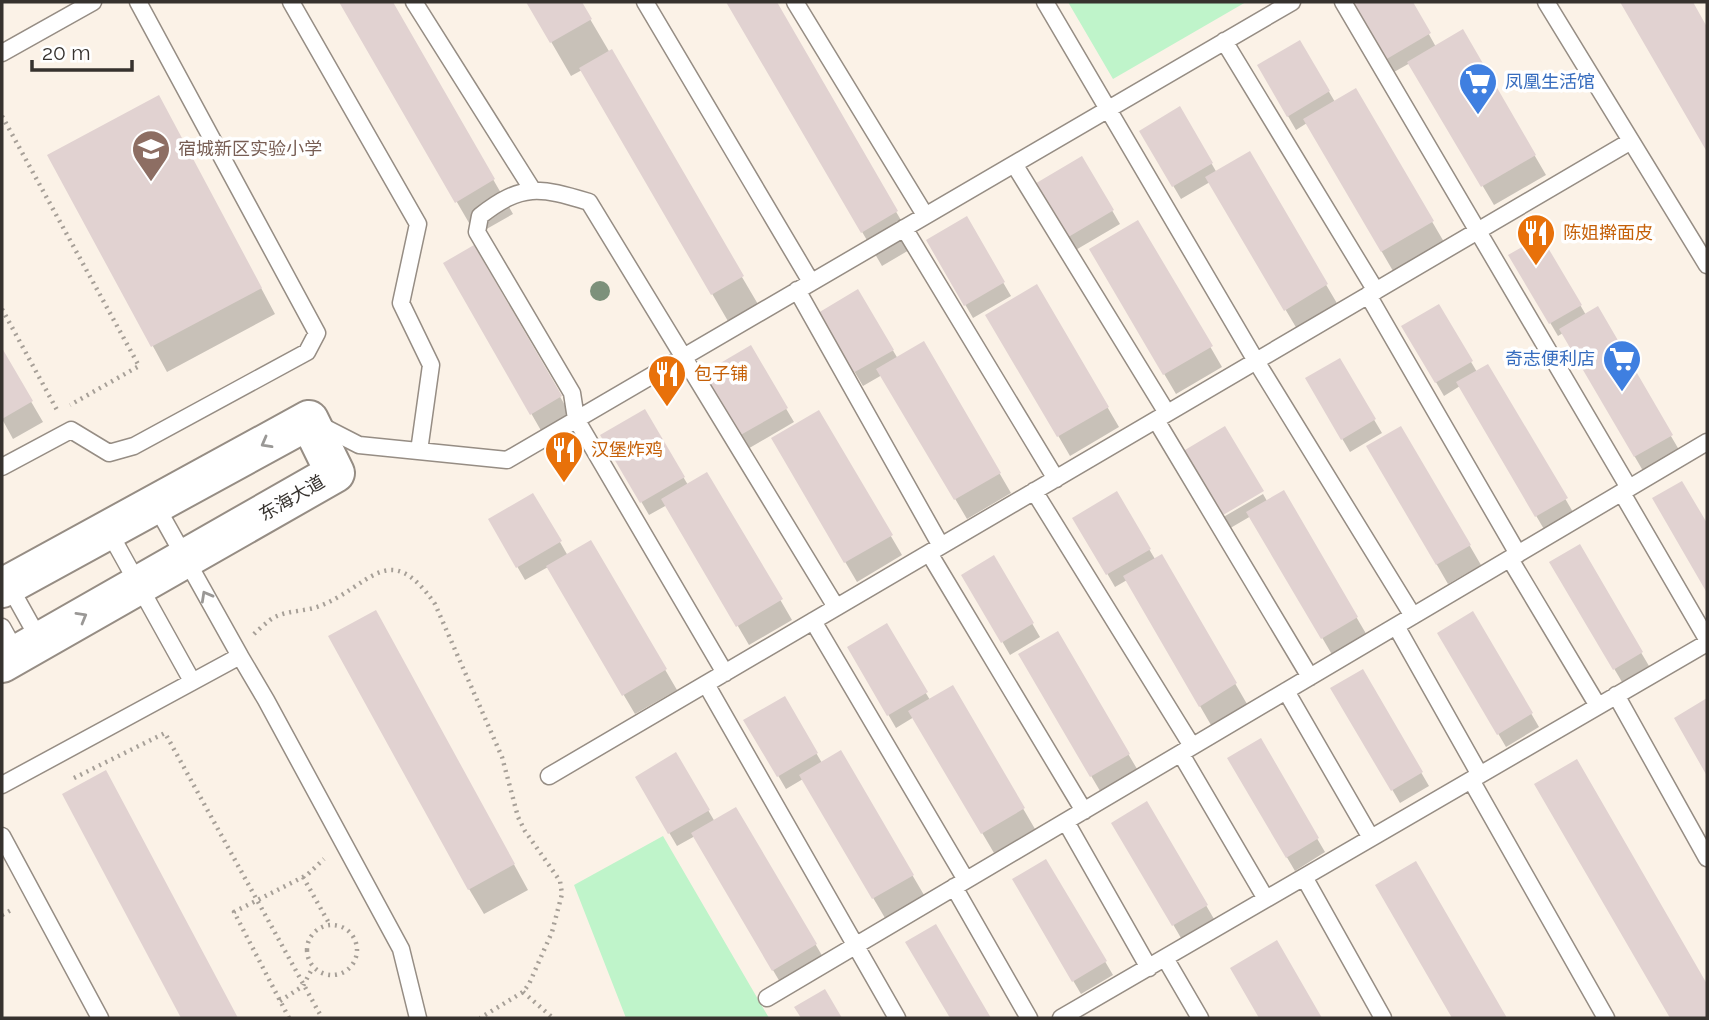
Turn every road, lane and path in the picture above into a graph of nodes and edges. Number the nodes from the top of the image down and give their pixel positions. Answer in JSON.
{"nodes":[{"id":1,"x":93,"y":2,"type":"edge"},
{"id":2,"x":138,"y":2,"type":"edge"},
{"id":3,"x":291,"y":2,"type":"edge"},
{"id":4,"x":414,"y":2,"type":"edge"},
{"id":5,"x":645,"y":2,"type":"edge"},
{"id":6,"x":795,"y":2,"type":"edge"},
{"id":7,"x":1045,"y":2,"type":"edge"},
{"id":8,"x":1292,"y":2,"type":"edge"},
{"id":9,"x":1343,"y":2,"type":"edge"},
{"id":10,"x":1546,"y":2,"type":"edge"},
{"id":11,"x":1224,"y":41,"type":"junction"},
{"id":12,"x":2,"y":53,"type":"edge"},
{"id":13,"x":1108,"y":109,"type":"junction"},
{"id":14,"x":2,"y":116,"type":"edge"},
{"id":15,"x":1631,"y":141,"type":"junction"},
{"id":16,"x":1014,"y":164,"type":"junction"},
{"id":17,"x":532,"y":189,"type":"junction"},
{"id":18,"x":925,"y":215,"type":"junction"},
{"id":19,"x":904,"y":228,"type":"junction"},
{"id":20,"x":1478,"y":231,"type":"junction"},
{"id":21,"x":1702,"y":247,"type":"edge"},
{"id":22,"x":1707,"y":265,"type":"edge"},
{"id":23,"x":804,"y":286,"type":"junction"},
{"id":24,"x":1372,"y":293,"type":"junction"},
{"id":25,"x":2,"y":309,"type":"edge"},
{"id":26,"x":683,"y":357,"type":"junction"},
{"id":27,"x":1256,"y":361,"type":"junction"},
{"id":28,"x":70,"y":405,"type":"dead end"},
{"id":29,"x":1161,"y":416,"type":"junction"},
{"id":30,"x":47,"y":418,"type":"dead end"},
{"id":31,"x":576,"y":419,"type":"junction"},
{"id":32,"x":309,"y":420,"type":"junction"},
{"id":33,"x":1707,"y":442,"type":"edge"},
{"id":34,"x":419,"y":451,"type":"junction"},
{"id":35,"x":2,"y":467,"type":"edge"},
{"id":36,"x":1056,"y":479,"type":"junction"},
{"id":37,"x":1034,"y":491,"type":"junction"},
{"id":38,"x":1625,"y":491,"type":"junction"},
{"id":39,"x":155,"y":504,"type":"junction"},
{"id":40,"x":108,"y":530,"type":"junction"},
{"id":41,"x":935,"y":549,"type":"junction"},
{"id":42,"x":1514,"y":557,"type":"junction"},
{"id":43,"x":185,"y":559,"type":"junction"},
{"id":44,"x":4,"y":582,"type":"edge"},
{"id":45,"x":139,"y":585,"type":"junction"},
{"id":46,"x":836,"y":607,"type":"junction"},
{"id":47,"x":1413,"y":616,"type":"junction"},
{"id":48,"x":813,"y":621,"type":"junction"},
{"id":49,"x":1396,"y":626,"type":"junction"},
{"id":50,"x":1707,"y":641,"type":"edge"},
{"id":51,"x":15,"y":646,"type":"edge"},
{"id":52,"x":237,"y":650,"type":"junction"},
{"id":53,"x":725,"y":673,"type":"junction"},
{"id":54,"x":1310,"y":677,"type":"junction"},
{"id":55,"x":192,"y":681,"type":"junction"},
{"id":56,"x":706,"y":684,"type":"junction"},
{"id":57,"x":1286,"y":691,"type":"junction"},
{"id":58,"x":1616,"y":695,"type":"junction"},
{"id":59,"x":1598,"y":706,"type":"junction"},
{"id":60,"x":1186,"y":750,"type":"junction"},
{"id":61,"x":549,"y":776,"type":"dead end"},
{"id":62,"x":1476,"y":777,"type":"junction"},
{"id":63,"x":74,"y":778,"type":"dead end"},
{"id":64,"x":2,"y":785,"type":"edge"},
{"id":65,"x":1084,"y":811,"type":"junction"},
{"id":66,"x":1066,"y":821,"type":"junction"},
{"id":67,"x":2,"y":836,"type":"edge"},
{"id":68,"x":1371,"y":838,"type":"junction"},
{"id":69,"x":346,"y":847,"type":"junction"},
{"id":70,"x":1707,"y":858,"type":"edge"},
{"id":71,"x":303,"y":877,"type":"junction"},
{"id":72,"x":1304,"y":877,"type":"junction"},
{"id":73,"x":960,"y":884,"type":"junction"},
{"id":74,"x":1266,"y":899,"type":"junction"},
{"id":75,"x":257,"y":901,"type":"junction"},
{"id":76,"x":330,"y":925,"type":"junction"},
{"id":77,"x":856,"y":945,"type":"junction"},
{"id":78,"x":1165,"y":958,"type":"junction"},
{"id":79,"x":313,"y":967,"type":"junction"},
{"id":80,"x":1149,"y":968,"type":"junction"},
{"id":81,"x":303,"y":986,"type":"junction"},
{"id":82,"x":523,"y":992,"type":"junction"},
{"id":83,"x":767,"y":998,"type":"dead end"},
{"id":84,"x":280,"y":1001,"type":"junction"},
{"id":85,"x":100,"y":1018,"type":"edge"},
{"id":86,"x":289,"y":1018,"type":"edge"},
{"id":87,"x":322,"y":1018,"type":"edge"},
{"id":88,"x":418,"y":1018,"type":"edge"},
{"id":89,"x":480,"y":1018,"type":"edge"},
{"id":90,"x":553,"y":1018,"type":"edge"},
{"id":91,"x":897,"y":1018,"type":"edge"},
{"id":92,"x":1029,"y":1018,"type":"edge"},
{"id":93,"x":1061,"y":1018,"type":"edge"},
{"id":94,"x":1200,"y":1018,"type":"edge"},
{"id":95,"x":1383,"y":1018,"type":"edge"},
{"id":96,"x":1606,"y":1018,"type":"edge"}],
"edges":[{"from":1,"to":12,"type":"lane"},
{"from":2,"to":35,"type":"lane"},
{"from":3,"to":34,"type":"lane"},
{"from":4,"to":17,"type":"lane"},
{"from":5,"to":23,"type":"lane"},
{"from":6,"to":18,"type":"lane"},
{"from":7,"to":13,"type":"lane"},
{"from":8,"to":11,"type":"lane"},
{"from":9,"to":20,"type":"lane"},
{"from":10,"to":15,"type":"lane"},
{"from":11,"to":13,"type":"lane"},
{"from":11,"to":24,"type":"lane"},
{"from":13,"to":16,"type":"lane"},
{"from":13,"to":27,"type":"lane"},
{"from":14,"to":28,"type":"path"},
{"from":15,"to":20,"type":"lane"},
{"from":15,"to":21,"type":"lane"},
{"from":16,"to":18,"type":"lane"},
{"from":16,"to":29,"type":"lane"},
{"from":17,"to":26,"type":"lane"},
{"from":17,"to":31,"type":"lane"},
{"from":18,"to":19,"type":"lane"},
{"from":19,"to":23,"type":"lane"},
{"from":19,"to":36,"type":"lane"},
{"from":20,"to":24,"type":"lane"},
{"from":20,"to":38,"type":"lane"},
{"from":21,"to":22,"type":"lane"},
{"from":23,"to":26,"type":"lane"},
{"from":23,"to":41,"type":"lane"},
{"from":24,"to":27,"type":"lane"},
{"from":24,"to":42,"type":"lane"},
{"from":25,"to":30,"type":"path"},
{"from":26,"to":31,"type":"lane"},
{"from":26,"to":46,"type":"lane"},
{"from":27,"to":29,"type":"lane"},
{"from":27,"to":47,"type":"lane"},
{"from":29,"to":36,"type":"lane"},
{"from":29,"to":54,"type":"lane"},
{"from":31,"to":34,"type":"lane"},
{"from":31,"to":53,"type":"lane"},
{"from":32,"to":34,"type":"lane"},
{"from":32,"to":39,"type":"street","one_way":true},
{"from":32,"to":43,"type":"street","name":"东海大道"},
{"from":33,"to":38,"type":"lane"},
{"from":36,"to":37,"type":"lane"},
{"from":37,"to":41,"type":"lane"},
{"from":37,"to":60,"type":"lane"},
{"from":38,"to":42,"type":"lane"},
{"from":38,"to":50,"type":"lane"},
{"from":39,"to":40,"type":"street"},
{"from":39,"to":43,"type":"lane"},
{"from":40,"to":44,"type":"street"},
{"from":40,"to":45,"type":"lane"},
{"from":41,"to":46,"type":"lane"},
{"from":41,"to":65,"type":"lane"},
{"from":42,"to":47,"type":"lane"},
{"from":42,"to":59,"type":"lane"},
{"from":43,"to":45,"type":"street","name":"东海大道"},
{"from":52,"to":43,"type":"lane","one_way":true},
{"from":44,"to":51,"type":"lane"},
{"from":51,"to":45,"type":"street","name":"东海大道","one_way":true},
{"from":45,"to":55,"type":"lane"},
{"from":46,"to":48,"type":"lane"},
{"from":47,"to":49,"type":"lane"},
{"from":48,"to":53,"type":"lane"},
{"from":48,"to":73,"type":"lane"},
{"from":49,"to":54,"type":"lane"},
{"from":49,"to":62,"type":"lane"},
{"from":50,"to":58,"type":"lane"},
{"from":52,"to":55,"type":"lane"},
{"from":52,"to":69,"type":"lane"},
{"from":52,"to":82,"type":"path"},
{"from":53,"to":56,"type":"lane"},
{"from":54,"to":57,"type":"lane"},
{"from":55,"to":64,"type":"lane"},
{"from":56,"to":61,"type":"lane"},
{"from":56,"to":77,"type":"lane"},
{"from":57,"to":60,"type":"lane"},
{"from":57,"to":68,"type":"lane"},
{"from":58,"to":59,"type":"lane"},
{"from":58,"to":70,"type":"lane"},
{"from":59,"to":62,"type":"lane"},
{"from":60,"to":65,"type":"lane"},
{"from":60,"to":74,"type":"lane"},
{"from":62,"to":68,"type":"lane"},
{"from":62,"to":96,"type":"lane"},
{"from":63,"to":75,"type":"path"},
{"from":65,"to":66,"type":"lane"},
{"from":66,"to":73,"type":"lane"},
{"from":66,"to":80,"type":"lane"},
{"from":67,"to":85,"type":"lane"},
{"from":68,"to":72,"type":"lane"},
{"from":69,"to":71,"type":"path"},
{"from":69,"to":88,"type":"lane"},
{"from":71,"to":75,"type":"path"},
{"from":71,"to":76,"type":"path"},
{"from":72,"to":74,"type":"lane"},
{"from":72,"to":95,"type":"lane"},
{"from":73,"to":77,"type":"lane"},
{"from":73,"to":92,"type":"lane"},
{"from":74,"to":78,"type":"lane"},
{"from":75,"to":81,"type":"path"},
{"from":75,"to":84,"type":"path"},
{"from":76,"to":79,"type":"path"},
{"from":76,"to":79,"type":"path"},
{"from":77,"to":83,"type":"lane"},
{"from":77,"to":91,"type":"lane"},
{"from":78,"to":80,"type":"lane"},
{"from":78,"to":94,"type":"lane"},
{"from":79,"to":81,"type":"path"},
{"from":80,"to":93,"type":"lane"},
{"from":81,"to":84,"type":"path"},
{"from":81,"to":87,"type":"path"},
{"from":82,"to":89,"type":"path"},
{"from":82,"to":90,"type":"path"},
{"from":84,"to":86,"type":"path"}]}
